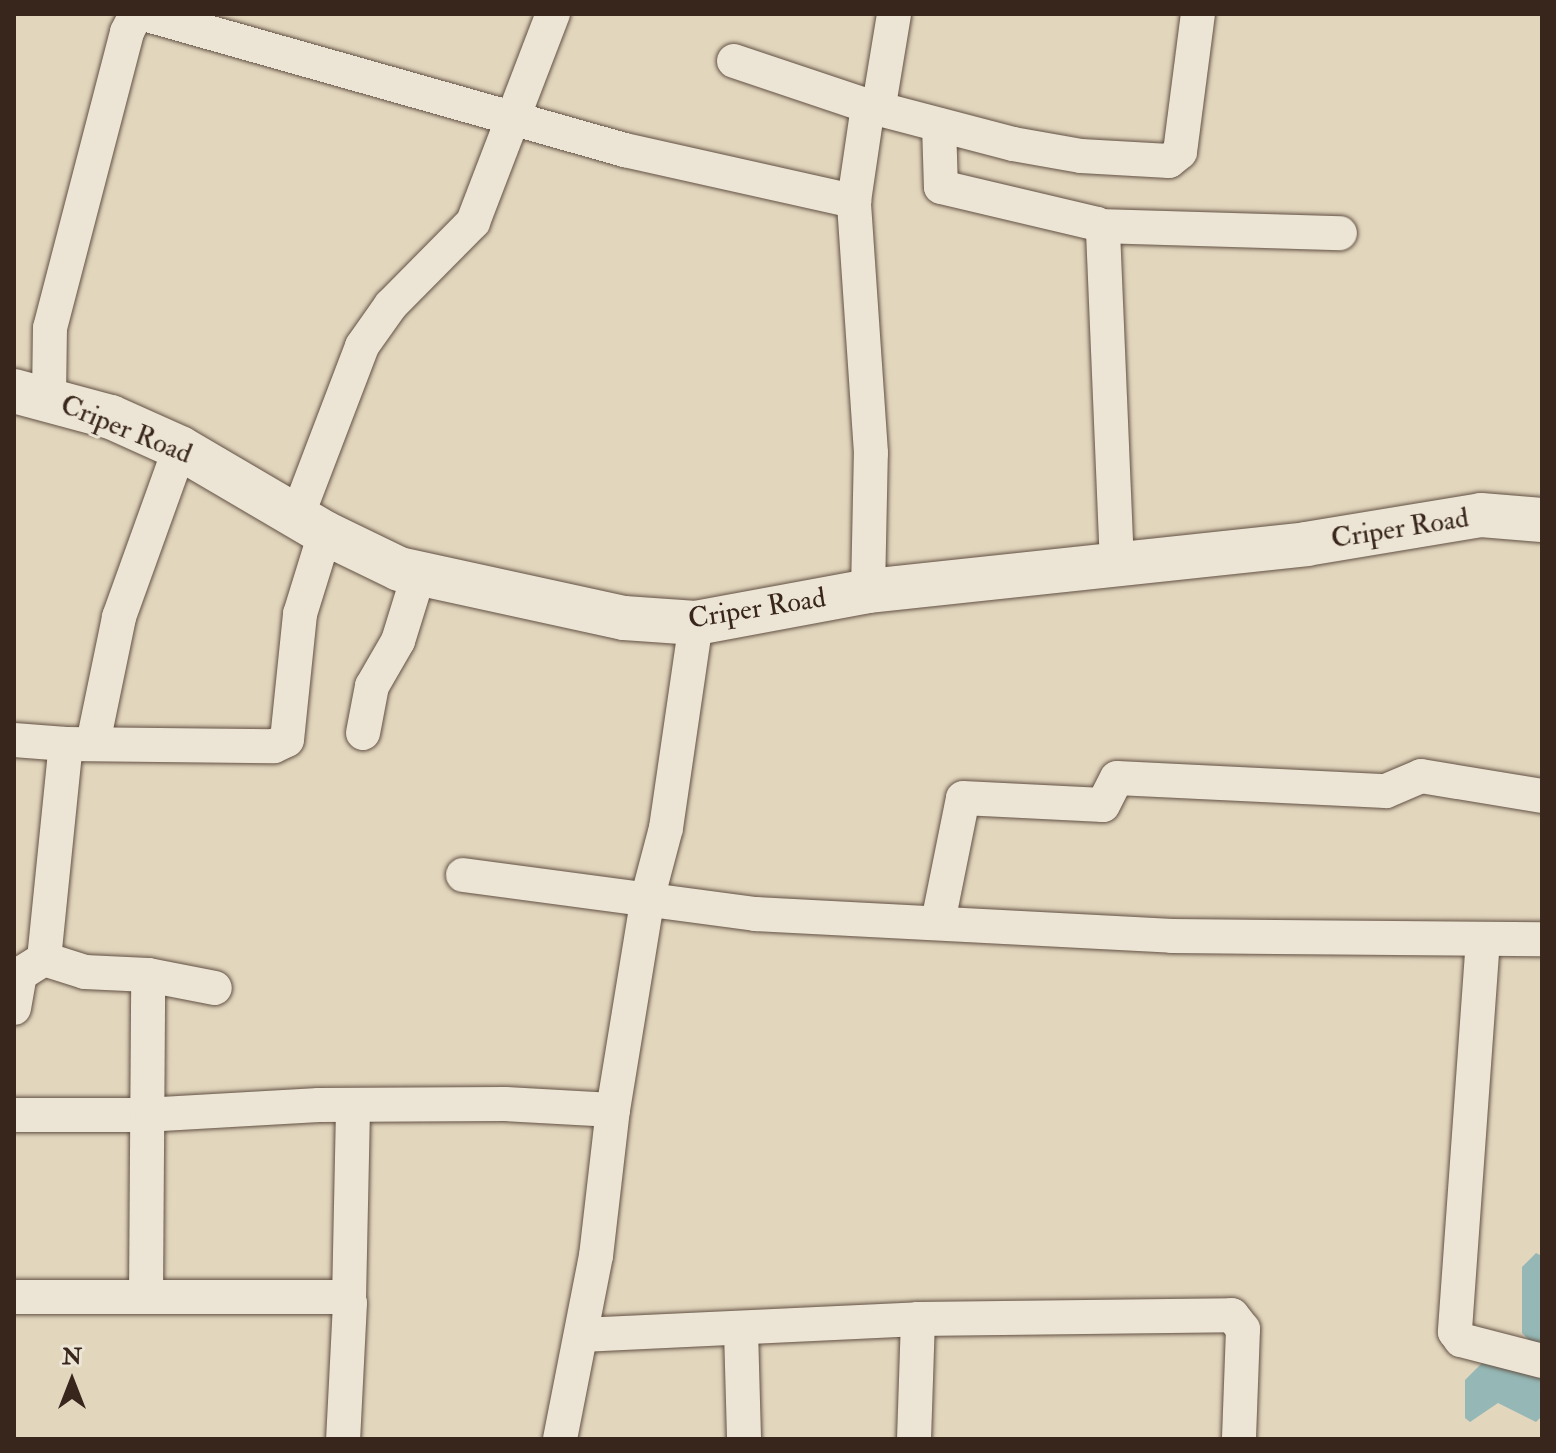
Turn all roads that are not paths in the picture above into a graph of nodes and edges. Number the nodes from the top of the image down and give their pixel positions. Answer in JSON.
{"nodes":[{"id":1,"x":553,"y":14,"type":"edge"},
{"id":2,"x":894,"y":14,"type":"edge"},
{"id":3,"x":1198,"y":14,"type":"edge"},
{"id":4,"x":734,"y":61,"type":"dead end"},
{"id":5,"x":874,"y":105,"type":"junction"},
{"id":6,"x":512,"y":114,"type":"junction"},
{"id":7,"x":939,"y":125,"type":"junction"},
{"id":8,"x":854,"y":201,"type":"junction"},
{"id":9,"x":1099,"y":226,"type":"junction"},
{"id":10,"x":1340,"y":233,"type":"dead end"},
{"id":11,"x":32,"y":394,"type":"edge"},
{"id":12,"x":180,"y":448,"type":"junction"},
{"id":13,"x":1542,"y":520,"type":"edge"},
{"id":14,"x":312,"y":524,"type":"junction"},
{"id":15,"x":1117,"y":563,"type":"junction"},
{"id":16,"x":419,"y":573,"type":"junction"},
{"id":17,"x":868,"y":591,"type":"junction"},
{"id":18,"x":696,"y":623,"type":"junction"},
{"id":19,"x":363,"y":733,"type":"dead end"},
{"id":20,"x":14,"y":740,"type":"edge"},
{"id":21,"x":80,"y":744,"type":"junction"},
{"id":22,"x":1542,"y":796,"type":"edge"},
{"id":23,"x":463,"y":875,"type":"dead end"},
{"id":24,"x":648,"y":896,"type":"junction"},
{"id":25,"x":938,"y":922,"type":"junction"},
{"id":26,"x":1483,"y":939,"type":"junction"},
{"id":27,"x":1542,"y":939,"type":"edge"},
{"id":28,"x":44,"y":959,"type":"junction"},
{"id":29,"x":148,"y":975,"type":"junction"},
{"id":30,"x":215,"y":988,"type":"dead end"},
{"id":31,"x":14,"y":1008,"type":"edge"},
{"id":32,"x":353,"y":1105,"type":"junction"},
{"id":33,"x":613,"y":1110,"type":"junction"},
{"id":34,"x":14,"y":1115,"type":"edge"},
{"id":35,"x":144,"y":1115,"type":"junction"},
{"id":36,"x":146,"y":1296,"type":"junction"},
{"id":37,"x":14,"y":1297,"type":"edge"},
{"id":38,"x":349,"y":1300,"type":"junction"},
{"id":39,"x":918,"y":1319,"type":"junction"},
{"id":40,"x":741,"y":1330,"type":"junction"},
{"id":41,"x":582,"y":1335,"type":"junction"},
{"id":42,"x":1542,"y":1361,"type":"edge"},
{"id":43,"x":343,"y":1439,"type":"edge"},
{"id":44,"x":560,"y":1439,"type":"edge"},
{"id":45,"x":744,"y":1439,"type":"edge"},
{"id":46,"x":914,"y":1439,"type":"edge"},
{"id":47,"x":1239,"y":1439,"type":"edge"}],
"edges":[{"from":1,"to":6,"type":"street"},
{"from":2,"to":5,"type":"street"},
{"from":3,"to":7,"type":"street"},
{"from":4,"to":5,"type":"street"},
{"from":5,"to":7,"type":"street"},
{"from":5,"to":8,"type":"street"},
{"from":6,"to":8,"type":"street"},
{"from":6,"to":11,"type":"street"},
{"from":6,"to":14,"type":"street"},
{"from":7,"to":9,"type":"street"},
{"from":8,"to":17,"type":"street"},
{"from":9,"to":10,"type":"street"},
{"from":9,"to":15,"type":"street"},
{"from":11,"to":12,"type":"main road","name":"Criper Road"},
{"from":12,"to":14,"type":"main road","name":"Criper Road"},
{"from":12,"to":21,"type":"street"},
{"from":13,"to":15,"type":"main road","name":"Criper Road"},
{"from":14,"to":16,"type":"main road","name":"Criper Road"},
{"from":14,"to":21,"type":"street"},
{"from":15,"to":17,"type":"main road","name":"Criper Road"},
{"from":16,"to":18,"type":"main road","name":"Criper Road"},
{"from":16,"to":19,"type":"street"},
{"from":17,"to":18,"type":"main road","name":"Criper Road"},
{"from":18,"to":24,"type":"street"},
{"from":20,"to":21,"type":"street"},
{"from":21,"to":28,"type":"street"},
{"from":22,"to":25,"type":"street"},
{"from":23,"to":24,"type":"street"},
{"from":24,"to":25,"type":"street"},
{"from":24,"to":33,"type":"street"},
{"from":25,"to":26,"type":"street"},
{"from":26,"to":27,"type":"street"},
{"from":26,"to":42,"type":"street"},
{"from":28,"to":29,"type":"street"},
{"from":28,"to":31,"type":"street"},
{"from":29,"to":30,"type":"street"},
{"from":29,"to":35,"type":"street"},
{"from":32,"to":33,"type":"street"},
{"from":32,"to":35,"type":"street"},
{"from":32,"to":38,"type":"street"},
{"from":33,"to":41,"type":"street"},
{"from":34,"to":35,"type":"street"},
{"from":35,"to":36,"type":"street"},
{"from":36,"to":37,"type":"street"},
{"from":36,"to":38,"type":"street"},
{"from":38,"to":43,"type":"street"},
{"from":39,"to":40,"type":"street"},
{"from":39,"to":46,"type":"street"},
{"from":39,"to":47,"type":"street"},
{"from":40,"to":41,"type":"street"},
{"from":40,"to":45,"type":"street"},
{"from":41,"to":44,"type":"street"}]}
